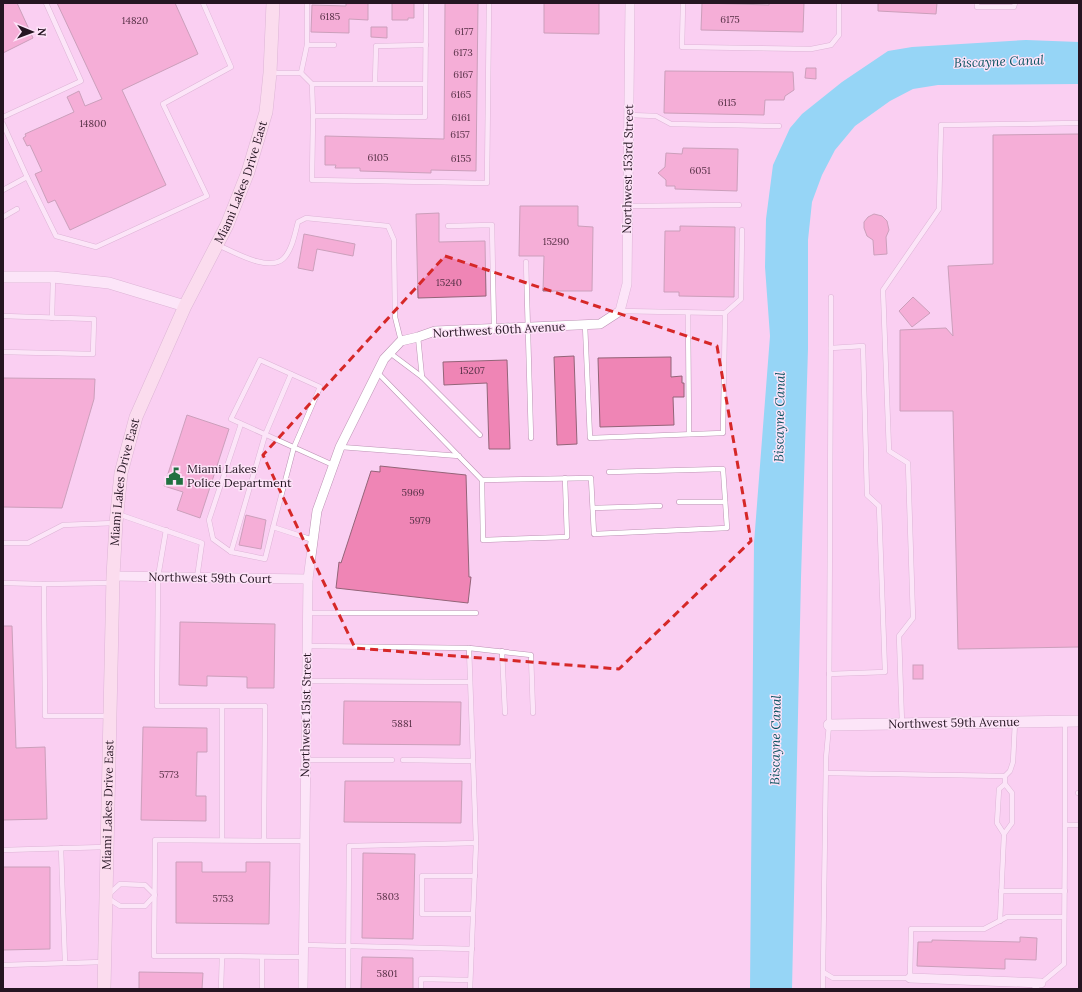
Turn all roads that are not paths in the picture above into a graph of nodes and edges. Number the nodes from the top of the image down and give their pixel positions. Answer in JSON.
{"nodes":[{"id":1,"x":46,"y":3,"type":"edge"},
{"id":2,"x":203,"y":3,"type":"edge"},
{"id":3,"x":273,"y":3,"type":"edge"},
{"id":4,"x":307,"y":3,"type":"edge"},
{"id":5,"x":426,"y":3,"type":"edge"},
{"id":6,"x":489,"y":3,"type":"edge"},
{"id":7,"x":630,"y":3,"type":"edge"},
{"id":8,"x":683,"y":3,"type":"edge"},
{"id":9,"x":839,"y":3,"type":"edge"},
{"id":10,"x":977,"y":3,"type":"edge"},
{"id":11,"x":1015,"y":3,"type":"edge"},
{"id":12,"x":307,"y":45,"type":"junction"},
{"id":13,"x":334,"y":45,"type":"dead end"},
{"id":14,"x":426,"y":45,"type":"junction"},
{"id":15,"x":270,"y":73,"type":"junction"},
{"id":16,"x":300,"y":73,"type":"junction"},
{"id":17,"x":312,"y":84,"type":"junction"},
{"id":18,"x":376,"y":84,"type":"junction"},
{"id":19,"x":425,"y":84,"type":"junction"},
{"id":20,"x":629,"y":115,"type":"junction"},
{"id":21,"x":313,"y":116,"type":"junction"},
{"id":22,"x":3,"y":117,"type":"edge"},
{"id":23,"x":1079,"y":122,"type":"edge"},
{"id":24,"x":3,"y":124,"type":"edge"},
{"id":25,"x":779,"y":126,"type":"dead end"},
{"id":26,"x":27,"y":177,"type":"junction"},
{"id":27,"x":3,"y":190,"type":"edge"},
{"id":28,"x":739,"y":205,"type":"dead end"},
{"id":29,"x":628,"y":206,"type":"junction"},
{"id":30,"x":17,"y":209,"type":"dead end"},
{"id":31,"x":3,"y":217,"type":"edge"},
{"id":32,"x":448,"y":226,"type":"dead end"},
{"id":33,"x":742,"y":230,"type":"dead end"},
{"id":34,"x":217,"y":245,"type":"junction"},
{"id":35,"x":526,"y":262,"type":"dead end"},
{"id":36,"x":3,"y":277,"type":"edge"},
{"id":37,"x":53,"y":278,"type":"junction"},
{"id":38,"x":831,"y":297,"type":"dead end"},
{"id":39,"x":185,"y":306,"type":"junction"},
{"id":40,"x":620,"y":311,"type":"junction"},
{"id":41,"x":688,"y":313,"type":"junction"},
{"id":42,"x":725,"y":313,"type":"junction"},
{"id":43,"x":3,"y":316,"type":"edge"},
{"id":44,"x":52,"y":318,"type":"junction"},
{"id":45,"x":585,"y":325,"type":"junction"},
{"id":46,"x":528,"y":327,"type":"junction"},
{"id":47,"x":494,"y":329,"type":"junction"},
{"id":48,"x":418,"y":337,"type":"junction"},
{"id":49,"x":402,"y":341,"type":"junction"},
{"id":50,"x":831,"y":348,"type":"junction"},
{"id":51,"x":3,"y":352,"type":"edge"},
{"id":52,"x":390,"y":353,"type":"junction"},
{"id":53,"x":377,"y":372,"type":"junction"},
{"id":54,"x":291,"y":374,"type":"junction"},
{"id":55,"x":422,"y":377,"type":"junction"},
{"id":56,"x":241,"y":424,"type":"junction"},
{"id":57,"x":480,"y":434,"type":"dead end"},
{"id":58,"x":689,"y":434,"type":"junction"},
{"id":59,"x":265,"y":435,"type":"junction"},
{"id":60,"x":531,"y":438,"type":"dead end"},
{"id":61,"x":340,"y":446,"type":"junction"},
{"id":62,"x":294,"y":448,"type":"junction"},
{"id":63,"x":459,"y":456,"type":"junction"},
{"id":64,"x":333,"y":465,"type":"junction"},
{"id":65,"x":609,"y":472,"type":"dead end"},
{"id":66,"x":565,"y":478,"type":"junction"},
{"id":67,"x":482,"y":480,"type":"junction"},
{"id":68,"x":679,"y":502,"type":"dead end"},
{"id":69,"x":725,"y":502,"type":"junction"},
{"id":70,"x":660,"y":506,"type":"dead end"},
{"id":71,"x":593,"y":508,"type":"junction"},
{"id":72,"x":116,"y":518,"type":"junction"},
{"id":73,"x":273,"y":527,"type":"junction"},
{"id":74,"x":166,"y":530,"type":"junction"},
{"id":75,"x":313,"y":540,"type":"junction"},
{"id":76,"x":3,"y":543,"type":"edge"},
{"id":77,"x":231,"y":552,"type":"junction"},
{"id":78,"x":158,"y":577,"type":"junction"},
{"id":79,"x":197,"y":578,"type":"junction"},
{"id":80,"x":308,"y":579,"type":"junction"},
{"id":81,"x":113,"y":580,"type":"junction"},
{"id":82,"x":3,"y":583,"type":"edge"},
{"id":83,"x":44,"y":584,"type":"junction"},
{"id":84,"x":308,"y":613,"type":"junction"},
{"id":85,"x":476,"y":614,"type":"dead end"},
{"id":86,"x":307,"y":646,"type":"junction"},
{"id":87,"x":469,"y":648,"type":"junction"},
{"id":88,"x":502,"y":651,"type":"junction"},
{"id":89,"x":829,"y":674,"type":"junction"},
{"id":90,"x":307,"y":681,"type":"junction"},
{"id":91,"x":470,"y":682,"type":"junction"},
{"id":92,"x":222,"y":706,"type":"junction"},
{"id":93,"x":505,"y":713,"type":"dead end"},
{"id":94,"x":533,"y":713,"type":"dead end"},
{"id":95,"x":110,"y":716,"type":"junction"},
{"id":96,"x":1079,"y":721,"type":"edge"},
{"id":97,"x":1015,"y":722,"type":"junction"},
{"id":98,"x":1065,"y":722,"type":"junction"},
{"id":99,"x":902,"y":724,"type":"junction"},
{"id":100,"x":829,"y":725,"type":"junction"},
{"id":101,"x":306,"y":760,"type":"junction"},
{"id":102,"x":392,"y":760,"type":"dead end"},
{"id":103,"x":403,"y":760,"type":"dead end"},
{"id":104,"x":473,"y":761,"type":"junction"},
{"id":105,"x":826,"y":773,"type":"junction"},
{"id":106,"x":1005,"y":776,"type":"junction"},
{"id":107,"x":1005,"y":784,"type":"junction"},
{"id":108,"x":1065,"y":825,"type":"junction"},
{"id":109,"x":1079,"y":825,"type":"edge"},
{"id":110,"x":1004,"y":834,"type":"junction"},
{"id":111,"x":222,"y":840,"type":"junction"},
{"id":112,"x":264,"y":840,"type":"junction"},
{"id":113,"x":305,"y":841,"type":"junction"},
{"id":114,"x":476,"y":843,"type":"junction"},
{"id":115,"x":107,"y":847,"type":"junction"},
{"id":116,"x":61,"y":848,"type":"junction"},
{"id":117,"x":3,"y":850,"type":"edge"},
{"id":118,"x":475,"y":876,"type":"junction"},
{"id":119,"x":1001,"y":891,"type":"junction"},
{"id":120,"x":1065,"y":891,"type":"junction"},
{"id":121,"x":155,"y":895,"type":"junction"},
{"id":122,"x":106,"y":897,"type":"junction"},
{"id":123,"x":473,"y":914,"type":"junction"},
{"id":124,"x":1064,"y":917,"type":"junction"},
{"id":125,"x":1000,"y":921,"type":"junction"},
{"id":126,"x":304,"y":946,"type":"junction"},
{"id":127,"x":348,"y":946,"type":"junction"},
{"id":128,"x":472,"y":949,"type":"junction"},
{"id":129,"x":222,"y":956,"type":"junction"},
{"id":130,"x":262,"y":957,"type":"junction"},
{"id":131,"x":304,"y":957,"type":"junction"},
{"id":132,"x":105,"y":962,"type":"junction"},
{"id":133,"x":65,"y":964,"type":"junction"},
{"id":134,"x":3,"y":965,"type":"edge"},
{"id":135,"x":823,"y":972,"type":"junction"},
{"id":136,"x":910,"y":978,"type":"junction"},
{"id":137,"x":470,"y":980,"type":"junction"},
{"id":138,"x":1041,"y":983,"type":"junction"},
{"id":139,"x":104,"y":989,"type":"edge"},
{"id":140,"x":222,"y":989,"type":"edge"},
{"id":141,"x":262,"y":989,"type":"edge"},
{"id":142,"x":303,"y":989,"type":"edge"},
{"id":143,"x":348,"y":989,"type":"edge"},
{"id":144,"x":421,"y":989,"type":"edge"},
{"id":145,"x":470,"y":989,"type":"edge"},
{"id":146,"x":823,"y":989,"type":"edge"},
{"id":147,"x":1034,"y":989,"type":"edge"}],
"edges":[{"from":1,"to":22,"type":"lane"},
{"from":2,"to":26,"type":"lane"},
{"from":3,"to":15,"type":"main road","name":"Miami Lakes Drive East"},
{"from":4,"to":12,"type":"lane"},
{"from":5,"to":14,"type":"lane"},
{"from":6,"to":21,"type":"lane"},
{"from":7,"to":20,"type":"street","name":"Northwest 153rd Street"},
{"from":8,"to":9,"type":"lane"},
{"from":10,"to":11,"type":"lane"},
{"from":12,"to":13,"type":"lane"},
{"from":12,"to":16,"type":"lane"},
{"from":14,"to":18,"type":"lane"},
{"from":14,"to":19,"type":"lane"},
{"from":15,"to":16,"type":"lane"},
{"from":15,"to":34,"type":"main road","name":"Miami Lakes Drive East"},
{"from":16,"to":17,"type":"lane"},
{"from":17,"to":18,"type":"lane"},
{"from":17,"to":21,"type":"lane"},
{"from":18,"to":19,"type":"lane"},
{"from":19,"to":21,"type":"lane"},
{"from":20,"to":25,"type":"lane"},
{"from":20,"to":29,"type":"street","name":"Northwest 153rd Street"},
{"from":23,"to":99,"type":"lane"},
{"from":24,"to":26,"type":"lane"},
{"from":26,"to":27,"type":"lane"},
{"from":28,"to":29,"type":"lane"},
{"from":29,"to":40,"type":"street","name":"Northwest 153rd Street"},
{"from":30,"to":31,"type":"lane"},
{"from":32,"to":47,"type":"lane"},
{"from":33,"to":42,"type":"lane"},
{"from":34,"to":39,"type":"main road","name":"Miami Lakes Drive East"},
{"from":34,"to":49,"type":"lane"},
{"from":35,"to":46,"type":"lane"},
{"from":36,"to":37,"type":"street"},
{"from":37,"to":39,"type":"street"},
{"from":37,"to":44,"type":"lane"},
{"from":38,"to":50,"type":"lane"},
{"from":39,"to":72,"type":"main road","name":"Miami Lakes Drive East"},
{"from":40,"to":41,"type":"lane"},
{"from":40,"to":45,"type":"street","name":"Northwest 60th Avenue"},
{"from":41,"to":42,"type":"lane"},
{"from":41,"to":58,"type":"lane"},
{"from":42,"to":58,"type":"lane"},
{"from":43,"to":44,"type":"lane"},
{"from":44,"to":51,"type":"lane"},
{"from":45,"to":46,"type":"street","name":"Northwest 60th Avenue"},
{"from":45,"to":58,"type":"lane"},
{"from":46,"to":47,"type":"street","name":"Northwest 60th Avenue"},
{"from":46,"to":60,"type":"lane"},
{"from":47,"to":48,"type":"street","name":"Northwest 60th Avenue"},
{"from":48,"to":49,"type":"street","name":"Northwest 60th Avenue"},
{"from":48,"to":55,"type":"lane"},
{"from":49,"to":52,"type":"street"},
{"from":50,"to":89,"type":"lane"},
{"from":50,"to":89,"type":"lane"},
{"from":52,"to":53,"type":"street"},
{"from":52,"to":55,"type":"lane"},
{"from":53,"to":61,"type":"street"},
{"from":53,"to":63,"type":"lane"},
{"from":54,"to":56,"type":"lane"},
{"from":54,"to":59,"type":"lane"},
{"from":54,"to":62,"type":"lane"},
{"from":55,"to":57,"type":"lane"},
{"from":56,"to":59,"type":"lane"},
{"from":56,"to":77,"type":"lane"},
{"from":59,"to":62,"type":"lane"},
{"from":59,"to":77,"type":"lane"},
{"from":61,"to":63,"type":"lane"},
{"from":61,"to":64,"type":"street","name":"Northwest 151st Street"},
{"from":62,"to":64,"type":"lane"},
{"from":62,"to":73,"type":"lane"},
{"from":63,"to":67,"type":"lane"},
{"from":64,"to":75,"type":"street","name":"Northwest 151st Street"},
{"from":65,"to":69,"type":"lane"},
{"from":66,"to":67,"type":"lane"},
{"from":66,"to":67,"type":"lane"},
{"from":66,"to":71,"type":"lane"},
{"from":68,"to":69,"type":"lane"},
{"from":69,"to":71,"type":"lane"},
{"from":70,"to":71,"type":"lane"},
{"from":72,"to":74,"type":"lane"},
{"from":72,"to":76,"type":"lane"},
{"from":72,"to":81,"type":"main road","name":"Miami Lakes Drive East"},
{"from":73,"to":75,"type":"lane"},
{"from":73,"to":77,"type":"lane"},
{"from":74,"to":78,"type":"lane"},
{"from":74,"to":79,"type":"lane"},
{"from":75,"to":80,"type":"street","name":"Northwest 151st Street"},
{"from":78,"to":79,"type":"street","name":"Northwest 59th Court"},
{"from":78,"to":81,"type":"street","name":"Northwest 59th Court"},
{"from":78,"to":92,"type":"lane"},
{"from":79,"to":80,"type":"street","name":"Northwest 59th Court"},
{"from":80,"to":84,"type":"street","name":"Northwest 151st Street"},
{"from":81,"to":83,"type":"lane"},
{"from":81,"to":95,"type":"main road","name":"Miami Lakes Drive East"},
{"from":82,"to":83,"type":"lane"},
{"from":83,"to":95,"type":"lane"},
{"from":84,"to":85,"type":"lane"},
{"from":84,"to":86,"type":"street","name":"Northwest 151st Street"},
{"from":86,"to":87,"type":"lane"},
{"from":86,"to":90,"type":"street","name":"Northwest 151st Street"},
{"from":87,"to":88,"type":"lane"},
{"from":87,"to":91,"type":"lane"},
{"from":88,"to":93,"type":"lane"},
{"from":88,"to":94,"type":"lane"},
{"from":89,"to":100,"type":"lane"},
{"from":90,"to":91,"type":"lane"},
{"from":90,"to":101,"type":"street","name":"Northwest 151st Street"},
{"from":91,"to":104,"type":"lane"},
{"from":92,"to":111,"type":"lane"},
{"from":92,"to":112,"type":"lane"},
{"from":95,"to":115,"type":"main road","name":"Miami Lakes Drive East"},
{"from":96,"to":98,"type":"street","name":"Northwest 59th Avenue"},
{"from":97,"to":98,"type":"street","name":"Northwest 59th Avenue"},
{"from":97,"to":99,"type":"street","name":"Northwest 59th Avenue"},
{"from":97,"to":106,"type":"lane"},
{"from":98,"to":108,"type":"lane"},
{"from":99,"to":100,"type":"street","name":"Northwest 59th Avenue"},
{"from":100,"to":105,"type":"lane"},
{"from":101,"to":102,"type":"lane"},
{"from":101,"to":113,"type":"street","name":"Northwest 151st Street"},
{"from":103,"to":104,"type":"lane"},
{"from":104,"to":114,"type":"lane"},
{"from":105,"to":106,"type":"lane"},
{"from":105,"to":135,"type":"lane"},
{"from":106,"to":107,"type":"lane"},
{"from":107,"to":110,"type":"lane"},
{"from":107,"to":110,"type":"lane"},
{"from":108,"to":109,"type":"lane"},
{"from":108,"to":120,"type":"lane"},
{"from":110,"to":119,"type":"lane"},
{"from":111,"to":112,"type":"lane"},
{"from":111,"to":121,"type":"lane"},
{"from":112,"to":113,"type":"lane"},
{"from":113,"to":126,"type":"street","name":"Northwest 151st Street"},
{"from":114,"to":118,"type":"lane"},
{"from":114,"to":127,"type":"lane"},
{"from":115,"to":116,"type":"lane"},
{"from":115,"to":122,"type":"main road","name":"Miami Lakes Drive East"},
{"from":116,"to":117,"type":"lane"},
{"from":116,"to":133,"type":"lane"},
{"from":118,"to":123,"type":"lane"},
{"from":118,"to":123,"type":"lane"},
{"from":119,"to":120,"type":"lane"},
{"from":119,"to":125,"type":"lane"},
{"from":120,"to":124,"type":"lane"},
{"from":121,"to":122,"type":"lane"},
{"from":121,"to":122,"type":"lane"},
{"from":121,"to":129,"type":"lane"},
{"from":122,"to":132,"type":"main road","name":"Miami Lakes Drive East"},
{"from":123,"to":128,"type":"lane"},
{"from":124,"to":125,"type":"lane"},
{"from":124,"to":138,"type":"lane"},
{"from":125,"to":136,"type":"lane"},
{"from":126,"to":127,"type":"lane"},
{"from":126,"to":131,"type":"street","name":"Northwest 151st Street"},
{"from":127,"to":128,"type":"lane"},
{"from":127,"to":143,"type":"lane"},
{"from":128,"to":137,"type":"lane"},
{"from":129,"to":130,"type":"lane"},
{"from":129,"to":140,"type":"lane"},
{"from":130,"to":131,"type":"lane"},
{"from":130,"to":141,"type":"lane"},
{"from":131,"to":142,"type":"street","name":"Northwest 151st Street"},
{"from":132,"to":133,"type":"lane"},
{"from":132,"to":139,"type":"main road","name":"Miami Lakes Drive East"},
{"from":133,"to":134,"type":"lane"},
{"from":135,"to":136,"type":"lane"},
{"from":135,"to":146,"type":"lane"},
{"from":136,"to":138,"type":"street"},
{"from":137,"to":144,"type":"lane"},
{"from":137,"to":145,"type":"lane"},
{"from":138,"to":147,"type":"lane"}]}
